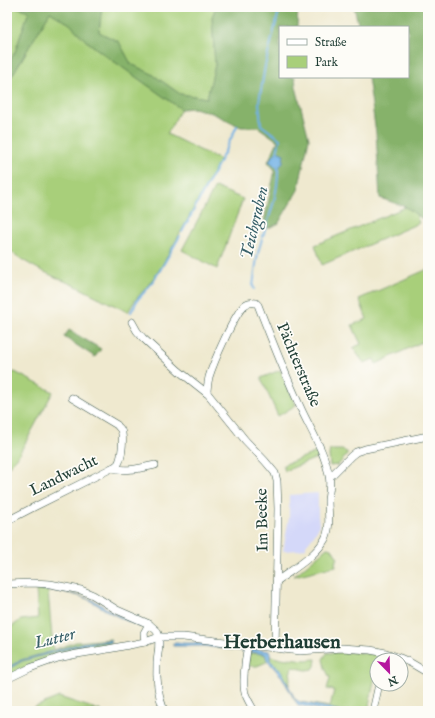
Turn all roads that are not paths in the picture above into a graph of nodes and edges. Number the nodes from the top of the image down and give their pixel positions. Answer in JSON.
{"nodes":[{"id":1,"x":132,"y":322,"type":"dead end"},
{"id":2,"x":207,"y":392,"type":"junction"},
{"id":3,"x":72,"y":398,"type":"dead end"},
{"id":4,"x":428,"y":436,"type":"edge"},
{"id":5,"x":155,"y":465,"type":"dead end"},
{"id":6,"x":112,"y":468,"type":"junction"},
{"id":7,"x":330,"y":477,"type":"junction"},
{"id":8,"x":7,"y":521,"type":"edge"},
{"id":9,"x":277,"y":581,"type":"junction"},
{"id":10,"x":7,"y":584,"type":"edge"},
{"id":11,"x":149,"y":624,"type":"junction"},
{"id":12,"x":159,"y":637,"type":"junction"},
{"id":13,"x":145,"y":642,"type":"junction"},
{"id":14,"x":248,"y":648,"type":"junction"},
{"id":15,"x":275,"y":648,"type":"junction"},
{"id":16,"x":375,"y":652,"type":"edge"},
{"id":17,"x":409,"y":662,"type":"edge"},
{"id":18,"x":428,"y":673,"type":"edge"},
{"id":19,"x":7,"y":679,"type":"edge"},
{"id":20,"x":377,"y":692,"type":"edge"},
{"id":21,"x":164,"y":711,"type":"edge"},
{"id":22,"x":254,"y":711,"type":"edge"},
{"id":23,"x":373,"y":711,"type":"edge"}],
"edges":[{"from":1,"to":2,"type":"street","name":"Im Beeke"},
{"from":2,"to":7,"type":"street","name":"Pächterstraße"},
{"from":2,"to":9,"type":"street","name":"Im Beeke"},
{"from":3,"to":6,"type":"street","name":"Landwacht"},
{"from":4,"to":7,"type":"street"},
{"from":5,"to":6,"type":"street","name":"Landwacht"},
{"from":6,"to":8,"type":"street","name":"Landwacht"},
{"from":7,"to":9,"type":"street"},
{"from":9,"to":15,"type":"street","name":"Im Beeke"},
{"from":10,"to":11,"type":"street"},
{"from":11,"to":12,"type":"street"},
{"from":11,"to":13,"type":"street"},
{"from":12,"to":13,"type":"street"},
{"from":12,"to":14,"type":"street"},
{"from":12,"to":21,"type":"street"},
{"from":13,"to":19,"type":"street"},
{"from":14,"to":15,"type":"street"},
{"from":14,"to":22,"type":"street"},
{"from":15,"to":16,"type":"street"},
{"from":17,"to":18,"type":"street"},
{"from":20,"to":23,"type":"street"}]}
